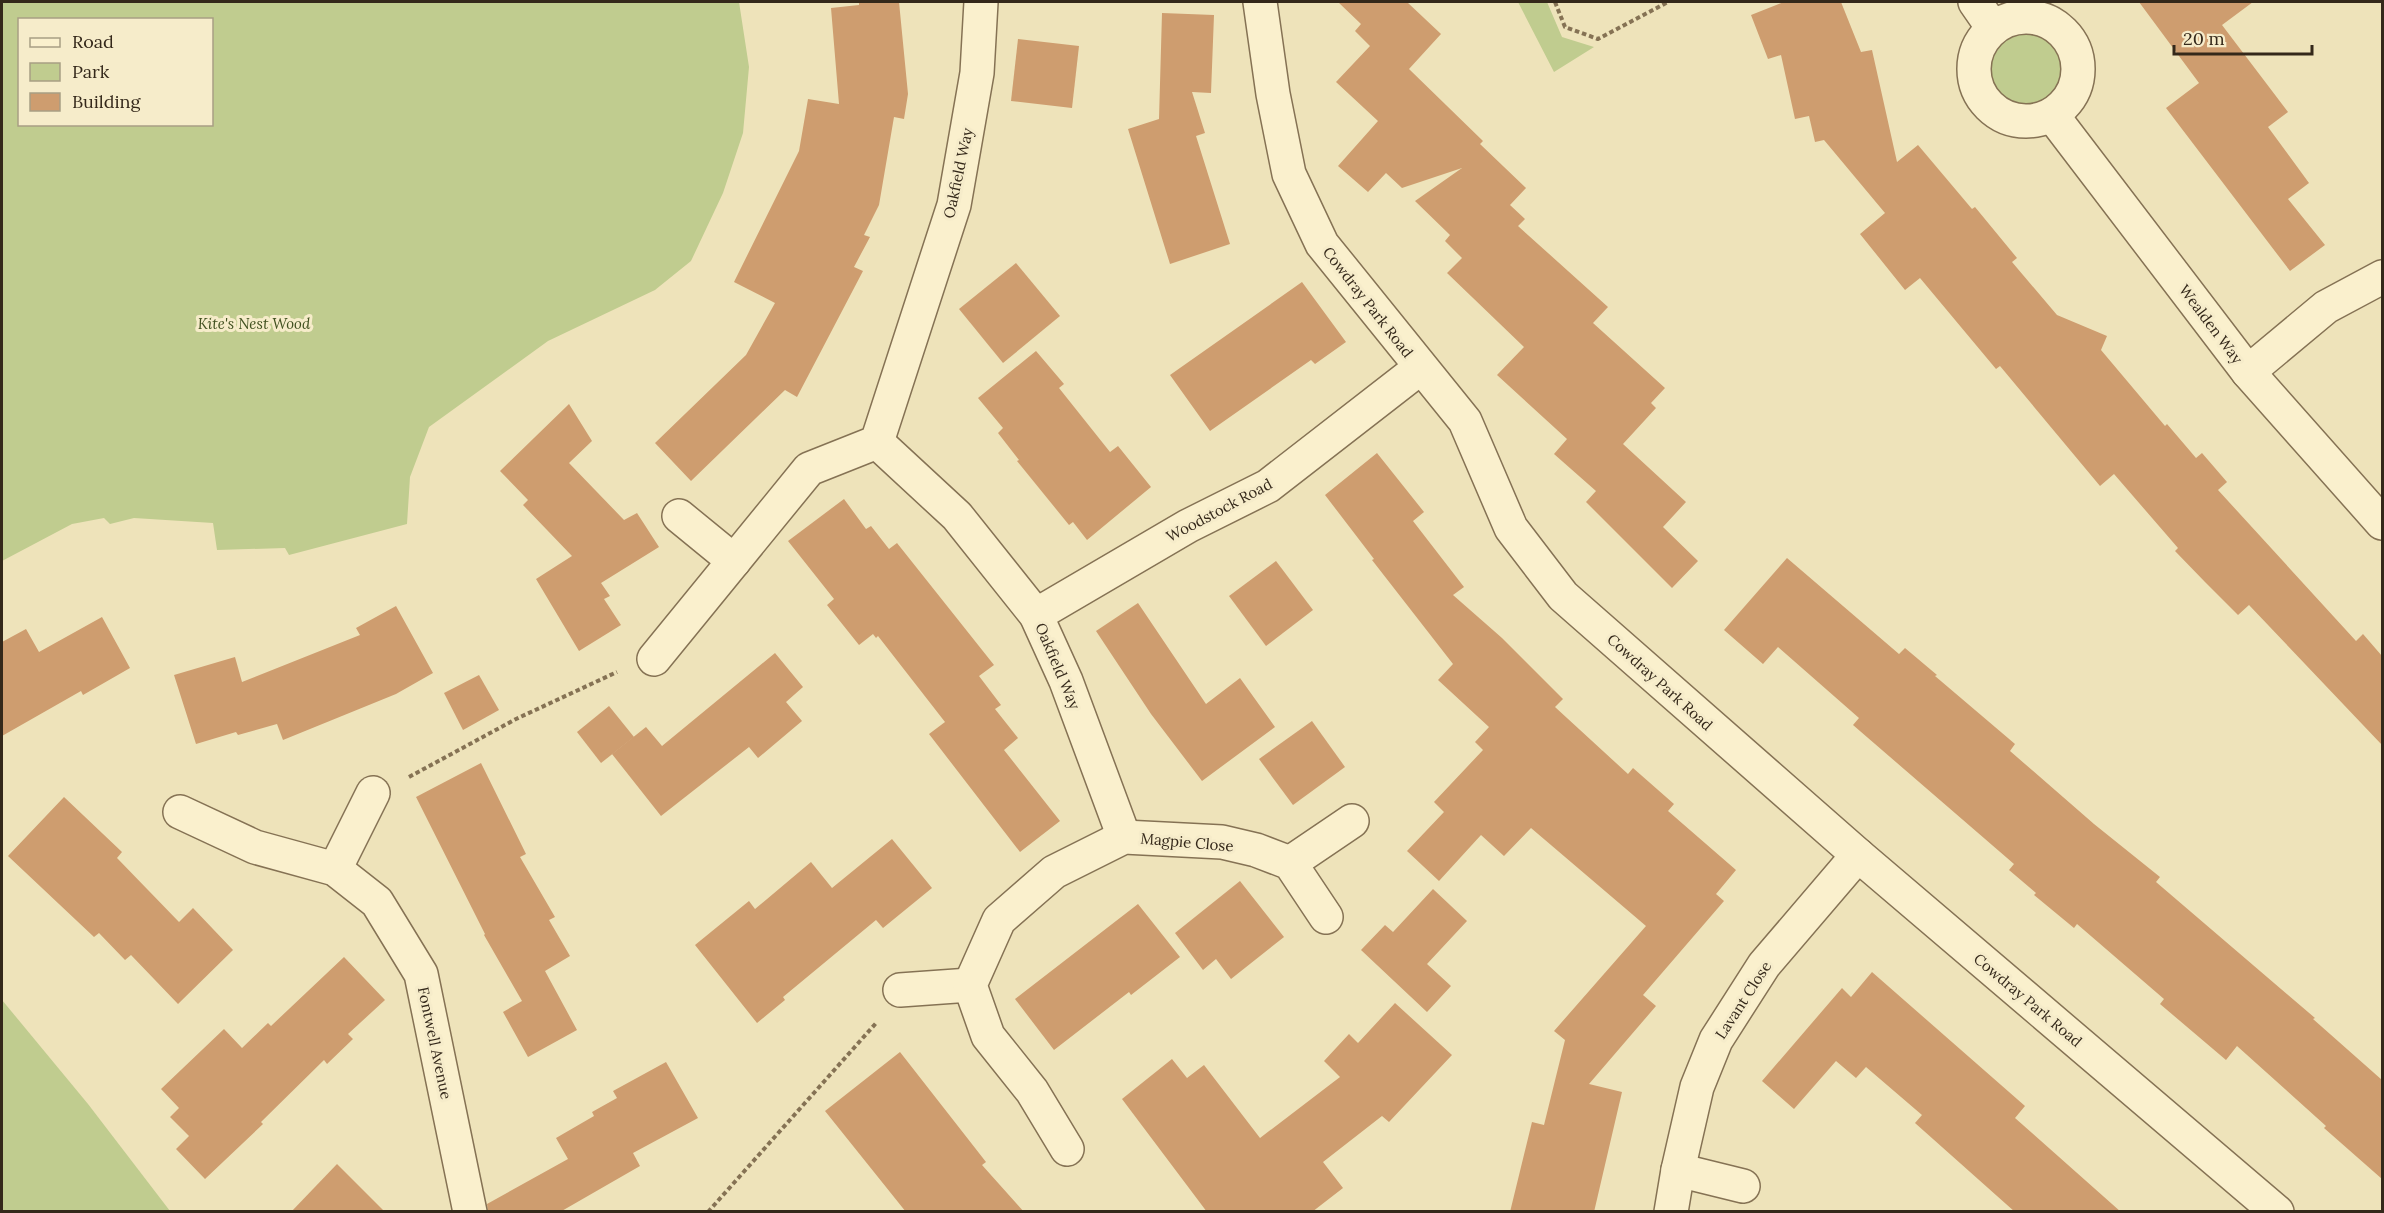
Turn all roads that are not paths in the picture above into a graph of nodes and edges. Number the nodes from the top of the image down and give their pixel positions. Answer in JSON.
{"nodes":[{"id":1,"x":981,"y":2,"type":"edge"},
{"id":2,"x":1260,"y":2,"type":"edge"},
{"id":3,"x":1984,"y":15,"type":"edge"},
{"id":4,"x":2052,"y":116,"type":"junction"},
{"id":5,"x":2382,"y":277,"type":"edge"},
{"id":6,"x":1420,"y":368,"type":"junction"},
{"id":7,"x":2248,"y":372,"type":"junction"},
{"id":8,"x":877,"y":442,"type":"junction"},
{"id":9,"x":679,"y":516,"type":"dead end"},
{"id":10,"x":2382,"y":523,"type":"edge"},
{"id":11,"x":734,"y":561,"type":"junction"},
{"id":12,"x":1036,"y":615,"type":"junction"},
{"id":13,"x":654,"y":659,"type":"road end"},
{"id":14,"x":373,"y":793,"type":"road end"},
{"id":15,"x":180,"y":812,"type":"dead end"},
{"id":16,"x":1352,"y":821,"type":"dead end"},
{"id":17,"x":1124,"y":837,"type":"junction"},
{"id":18,"x":1858,"y":855,"type":"junction"},
{"id":19,"x":1290,"y":863,"type":"junction"},
{"id":20,"x":335,"y":869,"type":"junction"},
{"id":21,"x":1326,"y":917,"type":"dead end"},
{"id":22,"x":970,"y":985,"type":"junction"},
{"id":23,"x":900,"y":990,"type":"road end"},
{"id":24,"x":1067,"y":1149,"type":"dead end"},
{"id":25,"x":1678,"y":1170,"type":"junction"},
{"id":26,"x":1743,"y":1186,"type":"dead end"},
{"id":27,"x":470,"y":1212,"type":"edge"},
{"id":28,"x":1671,"y":1212,"type":"edge"},
{"id":29,"x":2277,"y":1212,"type":"edge"}],
"edges":[{"from":1,"to":8,"type":"street","name":"Oakfield Way"},
{"from":2,"to":6,"type":"street","name":"Cowdray Park Road"},
{"from":3,"to":4,"type":"street"},
{"from":3,"to":4,"type":"street"},
{"from":4,"to":7,"type":"street","name":"Wealden Way"},
{"from":5,"to":7,"type":"street"},
{"from":6,"to":12,"type":"street","name":"Woodstock Road"},
{"from":6,"to":18,"type":"street","name":"Cowdray Park Road"},
{"from":7,"to":10,"type":"street","name":"Wealden Way"},
{"from":8,"to":11,"type":"street"},
{"from":8,"to":12,"type":"street","name":"Oakfield Way"},
{"from":9,"to":11,"type":"street"},
{"from":11,"to":13,"type":"street"},
{"from":12,"to":17,"type":"street","name":"Oakfield Way"},
{"from":14,"to":20,"type":"street"},
{"from":15,"to":20,"type":"street","name":"Fontwell Avenue"},
{"from":16,"to":19,"type":"street"},
{"from":17,"to":19,"type":"street","name":"Magpie Close"},
{"from":17,"to":22,"type":"street","name":"Magpie Close"},
{"from":18,"to":25,"type":"street","name":"Lavant Close"},
{"from":18,"to":29,"type":"street","name":"Cowdray Park Road"},
{"from":19,"to":21,"type":"street"},
{"from":20,"to":27,"type":"street","name":"Fontwell Avenue"},
{"from":22,"to":23,"type":"street"},
{"from":22,"to":24,"type":"street"},
{"from":25,"to":26,"type":"street"},
{"from":25,"to":28,"type":"street","name":"Lavant Close"}]}
